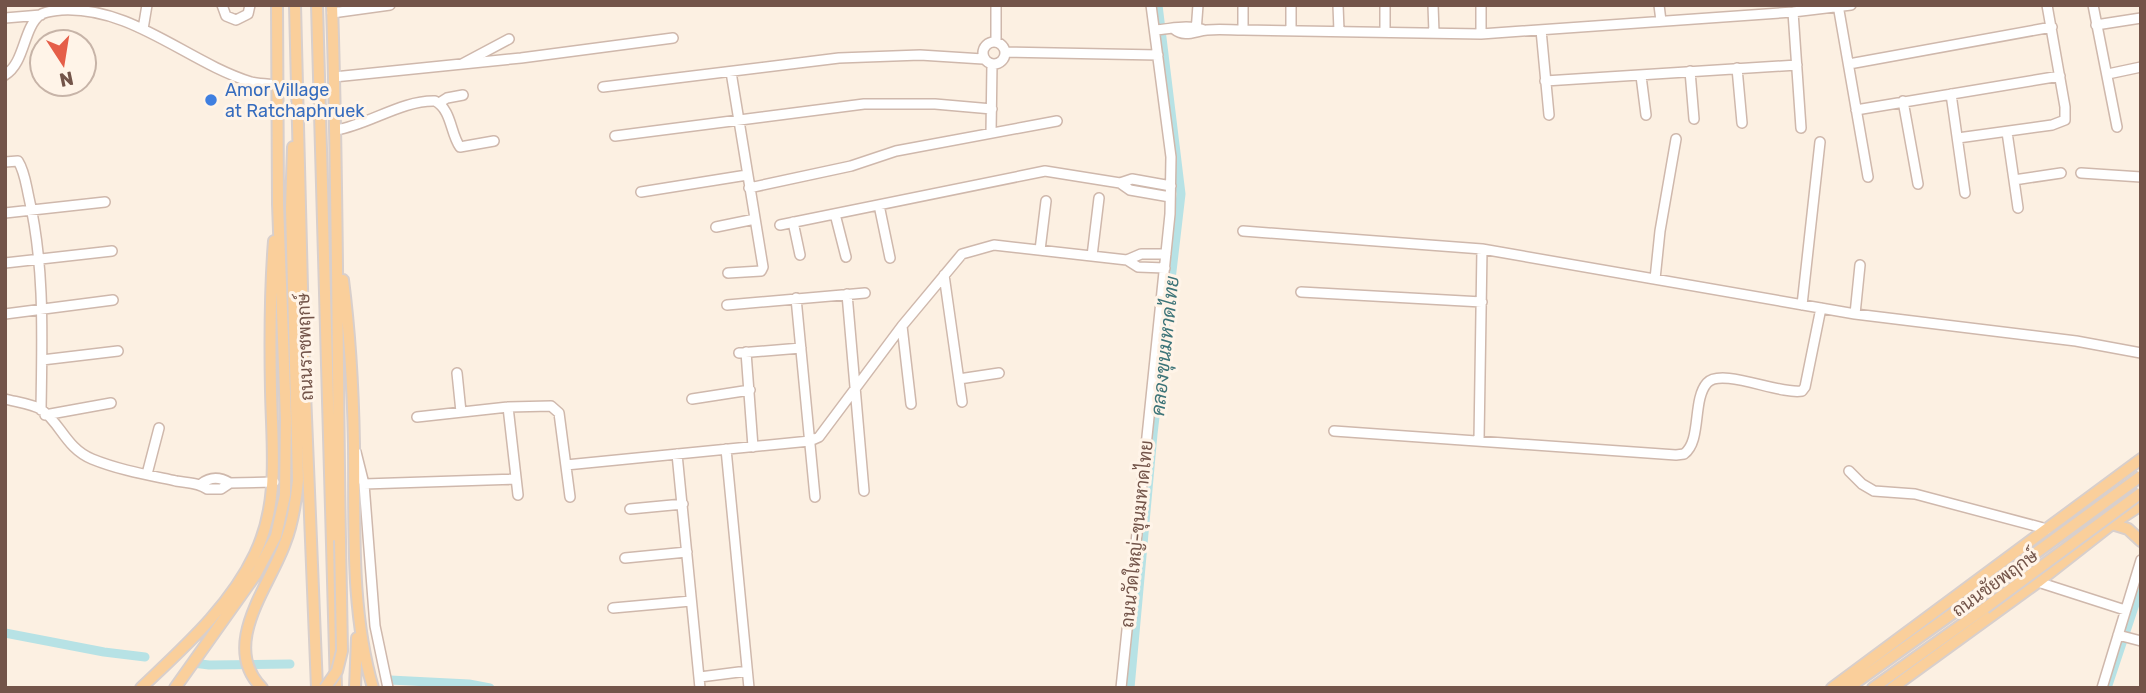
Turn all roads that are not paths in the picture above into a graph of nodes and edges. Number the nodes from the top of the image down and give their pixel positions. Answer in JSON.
{"nodes":[{"id":1,"x":147,"y":5,"type":"edge"},
{"id":2,"x":222,"y":5,"type":"edge"},
{"id":3,"x":250,"y":5,"type":"edge"},
{"id":4,"x":277,"y":5,"type":"edge"},
{"id":5,"x":295,"y":5,"type":"edge"},
{"id":6,"x":317,"y":5,"type":"edge"},
{"id":7,"x":390,"y":5,"type":"edge"},
{"id":8,"x":996,"y":5,"type":"edge"},
{"id":9,"x":1152,"y":5,"type":"edge"},
{"id":10,"x":1198,"y":5,"type":"edge"},
{"id":11,"x":1243,"y":5,"type":"edge"},
{"id":12,"x":1291,"y":5,"type":"edge"},
{"id":13,"x":1338,"y":5,"type":"edge"},
{"id":14,"x":1385,"y":5,"type":"edge"},
{"id":15,"x":1433,"y":5,"type":"edge"},
{"id":16,"x":1481,"y":5,"type":"edge"},
{"id":17,"x":1659,"y":5,"type":"edge"},
{"id":18,"x":1851,"y":5,"type":"edge"},
{"id":19,"x":2047,"y":5,"type":"edge"},
{"id":20,"x":2093,"y":5,"type":"edge"},
{"id":21,"x":1839,"y":6,"type":"edge"},
{"id":22,"x":332,"y":9,"type":"edge"},
{"id":23,"x":1793,"y":12,"type":"junction"},
{"id":24,"x":39,"y":16,"type":"junction"},
{"id":25,"x":5,"y":18,"type":"edge"},
{"id":26,"x":2141,"y":18,"type":"edge"},
{"id":27,"x":1661,"y":21,"type":"junction"},
{"id":28,"x":2096,"y":24,"type":"junction"},
{"id":29,"x":2052,"y":27,"type":"junction"},
{"id":30,"x":143,"y":29,"type":"junction"},
{"id":31,"x":1156,"y":30,"type":"junction"},
{"id":32,"x":1199,"y":30,"type":"junction"},
{"id":33,"x":1243,"y":30,"type":"junction"},
{"id":34,"x":1291,"y":30,"type":"junction"},
{"id":35,"x":1541,"y":30,"type":"junction"},
{"id":36,"x":1339,"y":31,"type":"junction"},
{"id":37,"x":1385,"y":32,"type":"junction"},
{"id":38,"x":1434,"y":33,"type":"junction"},
{"id":39,"x":1481,"y":34,"type":"junction"},
{"id":40,"x":673,"y":38,"type":"dead end"},
{"id":41,"x":509,"y":39,"type":"dead end"},
{"id":42,"x":996,"y":42,"type":"junction"},
{"id":43,"x":1005,"y":52,"type":"junction"},
{"id":44,"x":1158,"y":55,"type":"junction"},
{"id":45,"x":983,"y":59,"type":"junction"},
{"id":46,"x":992,"y":64,"type":"junction"},
{"id":47,"x":1849,"y":64,"type":"junction"},
{"id":48,"x":460,"y":65,"type":"junction"},
{"id":49,"x":1797,"y":65,"type":"junction"},
{"id":50,"x":2141,"y":67,"type":"edge"},
{"id":51,"x":1737,"y":68,"type":"junction"},
{"id":52,"x":1689,"y":71,"type":"junction"},
{"id":53,"x":731,"y":72,"type":"junction"},
{"id":54,"x":2108,"y":74,"type":"junction"},
{"id":55,"x":5,"y":75,"type":"edge"},
{"id":56,"x":334,"y":76,"type":"junction"},
{"id":57,"x":1641,"y":76,"type":"junction"},
{"id":58,"x":2060,"y":76,"type":"junction"},
{"id":59,"x":1545,"y":81,"type":"junction"},
{"id":60,"x":278,"y":85,"type":"junction"},
{"id":61,"x":603,"y":87,"type":"dead end"},
{"id":62,"x":1951,"y":94,"type":"junction"},
{"id":63,"x":463,"y":95,"type":"dead end"},
{"id":64,"x":1903,"y":101,"type":"junction"},
{"id":65,"x":439,"y":103,"type":"junction"},
{"id":66,"x":992,"y":109,"type":"junction"},
{"id":67,"x":1856,"y":110,"type":"junction"},
{"id":68,"x":1549,"y":115,"type":"dead end"},
{"id":69,"x":1646,"y":115,"type":"dead end"},
{"id":70,"x":297,"y":116,"type":"junction"},
{"id":71,"x":1694,"y":119,"type":"dead end"},
{"id":72,"x":739,"y":120,"type":"junction"},
{"id":73,"x":1057,"y":121,"type":"dead end"},
{"id":74,"x":1742,"y":123,"type":"dead end"},
{"id":75,"x":2117,"y":127,"type":"dead end"},
{"id":76,"x":1801,"y":128,"type":"dead end"},
{"id":77,"x":336,"y":130,"type":"junction"},
{"id":78,"x":2007,"y":132,"type":"junction"},
{"id":79,"x":991,"y":133,"type":"junction"},
{"id":80,"x":615,"y":136,"type":"dead end"},
{"id":81,"x":1958,"y":138,"type":"junction"},
{"id":82,"x":1676,"y":139,"type":"dead end"},
{"id":83,"x":494,"y":141,"type":"dead end"},
{"id":84,"x":1820,"y":142,"type":"dead end"},
{"id":85,"x":5,"y":162,"type":"edge"},
{"id":86,"x":2061,"y":173,"type":"dead end"},
{"id":87,"x":2081,"y":173,"type":"dead end"},
{"id":88,"x":747,"y":175,"type":"junction"},
{"id":89,"x":1868,"y":177,"type":"dead end"},
{"id":90,"x":2141,"y":177,"type":"edge"},
{"id":91,"x":2014,"y":180,"type":"junction"},
{"id":92,"x":1120,"y":183,"type":"junction"},
{"id":93,"x":1918,"y":184,"type":"dead end"},
{"id":94,"x":1171,"y":186,"type":"junction"},
{"id":95,"x":749,"y":188,"type":"junction"},
{"id":96,"x":641,"y":192,"type":"dead end"},
{"id":97,"x":1965,"y":193,"type":"dead end"},
{"id":98,"x":1171,"y":197,"type":"junction"},
{"id":99,"x":1099,"y":198,"type":"dead end"},
{"id":100,"x":1046,"y":201,"type":"dead end"},
{"id":101,"x":105,"y":202,"type":"dead end"},
{"id":102,"x":278,"y":204,"type":"junction"},
{"id":103,"x":879,"y":205,"type":"junction"},
{"id":104,"x":2018,"y":208,"type":"dead end"},
{"id":105,"x":32,"y":210,"type":"junction"},
{"id":106,"x":5,"y":213,"type":"edge"},
{"id":107,"x":835,"y":214,"type":"junction"},
{"id":108,"x":755,"y":219,"type":"junction"},
{"id":109,"x":793,"y":222,"type":"junction"},
{"id":110,"x":780,"y":225,"type":"dead end"},
{"id":111,"x":716,"y":227,"type":"dead end"},
{"id":112,"x":1243,"y":231,"type":"dead end"},
{"id":113,"x":338,"y":245,"type":"junction"},
{"id":114,"x":1482,"y":248,"type":"junction"},
{"id":115,"x":1040,"y":250,"type":"junction"},
{"id":116,"x":112,"y":251,"type":"dead end"},
{"id":117,"x":1166,"y":254,"type":"junction"},
{"id":118,"x":800,"y":255,"type":"dead end"},
{"id":119,"x":1091,"y":256,"type":"junction"},
{"id":120,"x":846,"y":257,"type":"dead end"},
{"id":121,"x":890,"y":258,"type":"dead end"},
{"id":122,"x":38,"y":259,"type":"junction"},
{"id":123,"x":1128,"y":260,"type":"junction"},
{"id":124,"x":5,"y":262,"type":"edge"},
{"id":125,"x":1860,"y":265,"type":"dead end"},
{"id":126,"x":1165,"y":268,"type":"junction"},
{"id":127,"x":728,"y":273,"type":"dead end"},
{"id":128,"x":944,"y":275,"type":"junction"},
{"id":129,"x":1655,"y":279,"type":"junction"},
{"id":130,"x":1301,"y":292,"type":"dead end"},
{"id":131,"x":865,"y":293,"type":"dead end"},
{"id":132,"x":847,"y":294,"type":"junction"},
{"id":133,"x":796,"y":298,"type":"junction"},
{"id":134,"x":113,"y":300,"type":"dead end"},
{"id":135,"x":1482,"y":302,"type":"junction"},
{"id":136,"x":727,"y":305,"type":"dead end"},
{"id":137,"x":1802,"y":305,"type":"junction"},
{"id":138,"x":1821,"y":308,"type":"junction"},
{"id":139,"x":42,"y":310,"type":"junction"},
{"id":140,"x":5,"y":314,"type":"edge"},
{"id":141,"x":1855,"y":314,"type":"junction"},
{"id":142,"x":902,"y":326,"type":"junction"},
{"id":143,"x":801,"y":348,"type":"junction"},
{"id":144,"x":118,"y":351,"type":"dead end"},
{"id":145,"x":2141,"y":353,"type":"edge"},
{"id":146,"x":42,"y":360,"type":"junction"},
{"id":147,"x":457,"y":373,"type":"dead end"},
{"id":148,"x":999,"y":373,"type":"dead end"},
{"id":149,"x":959,"y":379,"type":"junction"},
{"id":150,"x":854,"y":389,"type":"junction"},
{"id":151,"x":750,"y":390,"type":"junction"},
{"id":152,"x":5,"y":399,"type":"edge"},
{"id":153,"x":692,"y":399,"type":"dead end"},
{"id":154,"x":962,"y":402,"type":"dead end"},
{"id":155,"x":111,"y":403,"type":"dead end"},
{"id":156,"x":911,"y":404,"type":"dead end"},
{"id":157,"x":508,"y":407,"type":"junction"},
{"id":158,"x":43,"y":412,"type":"junction"},
{"id":159,"x":461,"y":412,"type":"junction"},
{"id":160,"x":417,"y":417,"type":"dead end"},
{"id":161,"x":159,"y":428,"type":"dead end"},
{"id":162,"x":1334,"y":431,"type":"dead end"},
{"id":163,"x":1479,"y":440,"type":"junction"},
{"id":164,"x":810,"y":441,"type":"junction"},
{"id":165,"x":354,"y":444,"type":"junction"},
{"id":166,"x":753,"y":447,"type":"junction"},
{"id":167,"x":726,"y":449,"type":"junction"},
{"id":168,"x":677,"y":454,"type":"junction"},
{"id":169,"x":2141,"y":458,"type":"edge"},
{"id":170,"x":566,"y":465,"type":"junction"},
{"id":171,"x":1849,"y":471,"type":"dead end"},
{"id":172,"x":147,"y":474,"type":"junction"},
{"id":173,"x":2141,"y":476,"type":"edge"},
{"id":174,"x":516,"y":479,"type":"junction"},
{"id":175,"x":274,"y":482,"type":"junction"},
{"id":176,"x":364,"y":484,"type":"junction"},
{"id":177,"x":2104,"y":486,"type":"junction"},
{"id":178,"x":864,"y":491,"type":"dead end"},
{"id":179,"x":2141,"y":494,"type":"edge"},
{"id":180,"x":518,"y":495,"type":"dead end"},
{"id":181,"x":570,"y":497,"type":"dead end"},
{"id":182,"x":815,"y":498,"type":"dead end"},
{"id":183,"x":683,"y":504,"type":"junction"},
{"id":184,"x":2136,"y":508,"type":"edge"},
{"id":185,"x":630,"y":509,"type":"dead end"},
{"id":186,"x":2112,"y":524,"type":"junction"},
{"id":187,"x":2047,"y":529,"type":"junction"},
{"id":188,"x":2141,"y":541,"type":"edge"},
{"id":189,"x":687,"y":552,"type":"junction"},
{"id":190,"x":625,"y":558,"type":"dead end"},
{"id":191,"x":2141,"y":560,"type":"edge"},
{"id":192,"x":2038,"y":582,"type":"junction"},
{"id":193,"x":691,"y":601,"type":"junction"},
{"id":194,"x":613,"y":608,"type":"dead end"},
{"id":195,"x":2125,"y":610,"type":"junction"},
{"id":196,"x":358,"y":611,"type":"junction"},
{"id":197,"x":2118,"y":635,"type":"junction"},
{"id":198,"x":2141,"y":641,"type":"edge"},
{"id":199,"x":747,"y":671,"type":"junction"},
{"id":200,"x":700,"y":677,"type":"junction"},
{"id":201,"x":141,"y":688,"type":"edge"},
{"id":202,"x":175,"y":688,"type":"edge"},
{"id":203,"x":262,"y":688,"type":"edge"},
{"id":204,"x":317,"y":688,"type":"edge"},
{"id":205,"x":325,"y":688,"type":"edge"},
{"id":206,"x":336,"y":688,"type":"edge"},
{"id":207,"x":355,"y":688,"type":"edge"},
{"id":208,"x":373,"y":688,"type":"edge"},
{"id":209,"x":388,"y":688,"type":"edge"},
{"id":210,"x":700,"y":688,"type":"edge"},
{"id":211,"x":749,"y":688,"type":"edge"},
{"id":212,"x":1121,"y":688,"type":"edge"},
{"id":213,"x":1832,"y":688,"type":"edge"},
{"id":214,"x":1848,"y":688,"type":"edge"},
{"id":215,"x":1873,"y":688,"type":"edge"},
{"id":216,"x":1892,"y":688,"type":"edge"},
{"id":217,"x":2102,"y":688,"type":"edge"}],
"edges":[{"from":1,"to":30,"type":"street"},
{"from":2,"to":3,"type":"street"},
{"from":4,"to":60,"type":"main road"},
{"from":5,"to":70,"type":"main road","name":"ถนนราชพฤกษ์"},
{"from":6,"to":206,"type":"main road","name":"ถนนราชพฤกษ์"},
{"from":7,"to":22,"type":"street"},
{"from":8,"to":42,"type":"street"},
{"from":9,"to":31,"type":"street","name":"ถนนวัดใหญ่-ขุนมหาดไทย"},
{"from":10,"to":32,"type":"street"},
{"from":11,"to":33,"type":"street"},
{"from":12,"to":34,"type":"street"},
{"from":13,"to":36,"type":"street"},
{"from":14,"to":37,"type":"street"},
{"from":15,"to":38,"type":"street"},
{"from":16,"to":39,"type":"street"},
{"from":17,"to":27,"type":"street"},
{"from":18,"to":21,"type":"street"},
{"from":19,"to":29,"type":"street"},
{"from":20,"to":28,"type":"street"},
{"from":21,"to":23,"type":"street"},
{"from":21,"to":47,"type":"street"},
{"from":22,"to":56,"type":"main road"},
{"from":23,"to":27,"type":"street"},
{"from":23,"to":49,"type":"street"},
{"from":24,"to":25,"type":"street"},
{"from":24,"to":30,"type":"street"},
{"from":24,"to":55,"type":"street"},
{"from":26,"to":28,"type":"street"},
{"from":27,"to":35,"type":"street"},
{"from":28,"to":54,"type":"street"},
{"from":29,"to":47,"type":"street"},
{"from":29,"to":58,"type":"street"},
{"from":30,"to":60,"type":"street"},
{"from":31,"to":32,"type":"street"},
{"from":31,"to":44,"type":"street","name":"ถนนวัดใหญ่-ขุนมหาดไทย"},
{"from":32,"to":33,"type":"street"},
{"from":33,"to":34,"type":"street"},
{"from":34,"to":36,"type":"street"},
{"from":35,"to":39,"type":"street"},
{"from":35,"to":59,"type":"street"},
{"from":36,"to":37,"type":"street"},
{"from":37,"to":38,"type":"street"},
{"from":38,"to":39,"type":"street"},
{"from":40,"to":48,"type":"street"},
{"from":41,"to":48,"type":"street"},
{"from":42,"to":43,"type":"street"},
{"from":42,"to":45,"type":"street"},
{"from":43,"to":44,"type":"street"},
{"from":43,"to":46,"type":"street"},
{"from":44,"to":94,"type":"street","name":"ถนนวัดใหญ่-ขุนมหาดไทย"},
{"from":45,"to":46,"type":"street"},
{"from":45,"to":53,"type":"street"},
{"from":46,"to":66,"type":"street"},
{"from":47,"to":67,"type":"street"},
{"from":48,"to":56,"type":"street"},
{"from":49,"to":51,"type":"street"},
{"from":49,"to":76,"type":"street"},
{"from":50,"to":54,"type":"street"},
{"from":51,"to":52,"type":"street"},
{"from":51,"to":74,"type":"street"},
{"from":52,"to":57,"type":"street"},
{"from":52,"to":71,"type":"street"},
{"from":53,"to":61,"type":"street"},
{"from":53,"to":72,"type":"street"},
{"from":54,"to":75,"type":"street"},
{"from":56,"to":77,"type":"main road"},
{"from":57,"to":59,"type":"street"},
{"from":57,"to":69,"type":"street"},
{"from":58,"to":62,"type":"street"},
{"from":58,"to":78,"type":"street"},
{"from":59,"to":68,"type":"street"},
{"from":60,"to":102,"type":"main road"},
{"from":62,"to":64,"type":"street"},
{"from":62,"to":81,"type":"street"},
{"from":63,"to":65,"type":"street"},
{"from":64,"to":67,"type":"street"},
{"from":64,"to":93,"type":"street"},
{"from":65,"to":77,"type":"street"},
{"from":65,"to":83,"type":"street"},
{"from":66,"to":72,"type":"street"},
{"from":66,"to":79,"type":"street"},
{"from":67,"to":89,"type":"street"},
{"from":70,"to":203,"type":"main road"},
{"from":70,"to":204,"type":"main road","name":"ถนนราชพฤกษ์"},
{"from":72,"to":80,"type":"street"},
{"from":72,"to":88,"type":"street"},
{"from":73,"to":79,"type":"street"},
{"from":77,"to":113,"type":"main road"},
{"from":78,"to":81,"type":"street"},
{"from":78,"to":91,"type":"street"},
{"from":79,"to":95,"type":"street"},
{"from":81,"to":97,"type":"street"},
{"from":82,"to":129,"type":"street"},
{"from":84,"to":137,"type":"street"},
{"from":85,"to":105,"type":"street"},
{"from":86,"to":91,"type":"street"},
{"from":87,"to":90,"type":"street"},
{"from":88,"to":95,"type":"street"},
{"from":88,"to":96,"type":"street"},
{"from":91,"to":104,"type":"street"},
{"from":92,"to":94,"type":"street"},
{"from":92,"to":98,"type":"street"},
{"from":92,"to":103,"type":"street"},
{"from":94,"to":98,"type":"street","name":"ถนนวัดใหญ่-ขุนมหาดไทย"},
{"from":95,"to":108,"type":"street"},
{"from":98,"to":117,"type":"street","name":"ถนนวัดใหญ่-ขุนมหาดไทย"},
{"from":99,"to":119,"type":"street"},
{"from":100,"to":115,"type":"street"},
{"from":101,"to":105,"type":"street"},
{"from":102,"to":175,"type":"main road"},
{"from":102,"to":202,"type":"main road"},
{"from":103,"to":107,"type":"street"},
{"from":103,"to":121,"type":"street"},
{"from":105,"to":106,"type":"street"},
{"from":105,"to":122,"type":"street"},
{"from":107,"to":109,"type":"street"},
{"from":107,"to":120,"type":"street"},
{"from":108,"to":111,"type":"street"},
{"from":108,"to":127,"type":"street"},
{"from":109,"to":110,"type":"street"},
{"from":109,"to":118,"type":"street"},
{"from":112,"to":114,"type":"street"},
{"from":113,"to":165,"type":"main road"},
{"from":113,"to":205,"type":"main road","bridge":true},
{"from":114,"to":129,"type":"street"},
{"from":114,"to":135,"type":"street"},
{"from":115,"to":119,"type":"street"},
{"from":115,"to":128,"type":"street"},
{"from":116,"to":122,"type":"street"},
{"from":117,"to":123,"type":"street"},
{"from":117,"to":126,"type":"street","name":"ถนนวัดใหญ่-ขุนมหาดไทย"},
{"from":119,"to":123,"type":"street"},
{"from":122,"to":124,"type":"street"},
{"from":122,"to":139,"type":"street"},
{"from":123,"to":126,"type":"street"},
{"from":125,"to":141,"type":"street"},
{"from":126,"to":212,"type":"street","name":"ถนนวัดใหญ่-ขุนมหาดไทย"},
{"from":128,"to":142,"type":"street"},
{"from":128,"to":149,"type":"street"},
{"from":129,"to":137,"type":"street"},
{"from":130,"to":135,"type":"street"},
{"from":131,"to":132,"type":"street"},
{"from":132,"to":133,"type":"street"},
{"from":132,"to":150,"type":"street"},
{"from":133,"to":136,"type":"street"},
{"from":133,"to":143,"type":"street"},
{"from":134,"to":139,"type":"street"},
{"from":135,"to":163,"type":"street"},
{"from":137,"to":138,"type":"street"},
{"from":138,"to":141,"type":"street"},
{"from":138,"to":163,"type":"street"},
{"from":139,"to":140,"type":"street"},
{"from":139,"to":146,"type":"street"},
{"from":141,"to":145,"type":"street"},
{"from":142,"to":150,"type":"street"},
{"from":142,"to":156,"type":"street"},
{"from":143,"to":151,"type":"street"},
{"from":143,"to":164,"type":"street"},
{"from":144,"to":146,"type":"street"},
{"from":146,"to":158,"type":"street"},
{"from":147,"to":159,"type":"street"},
{"from":148,"to":149,"type":"street"},
{"from":149,"to":154,"type":"street"},
{"from":150,"to":164,"type":"street"},
{"from":150,"to":178,"type":"street"},
{"from":151,"to":153,"type":"street"},
{"from":151,"to":166,"type":"street"},
{"from":152,"to":158,"type":"street"},
{"from":155,"to":158,"type":"street"},
{"from":157,"to":159,"type":"street"},
{"from":157,"to":170,"type":"street"},
{"from":157,"to":174,"type":"street"},
{"from":158,"to":172,"type":"street"},
{"from":159,"to":160,"type":"street"},
{"from":161,"to":172,"type":"street"},
{"from":162,"to":163,"type":"street"},
{"from":164,"to":166,"type":"street"},
{"from":164,"to":182,"type":"street"},
{"from":165,"to":176,"type":"street"},
{"from":165,"to":196,"type":"main road"},
{"from":166,"to":167,"type":"street"},
{"from":167,"to":168,"type":"street"},
{"from":167,"to":199,"type":"street"},
{"from":168,"to":170,"type":"street"},
{"from":168,"to":183,"type":"street"},
{"from":169,"to":177,"type":"main road"},
{"from":170,"to":181,"type":"street"},
{"from":171,"to":187,"type":"street"},
{"from":172,"to":175,"type":"street"},
{"from":173,"to":214,"type":"main road","name":"ถนนชัยพฤกษ์","bridge":true},
{"from":174,"to":176,"type":"street"},
{"from":174,"to":180,"type":"street"},
{"from":175,"to":201,"type":"main road"},
{"from":176,"to":209,"type":"street"},
{"from":177,"to":184,"type":"main road"},
{"from":177,"to":187,"type":"main road"},
{"from":179,"to":215,"type":"main road","name":"ถนนชัยพฤกษ์","bridge":true},
{"from":183,"to":185,"type":"street"},
{"from":183,"to":189,"type":"street"},
{"from":184,"to":186,"type":"main road"},
{"from":186,"to":188,"type":"main road"},
{"from":186,"to":192,"type":"main road"},
{"from":187,"to":213,"type":"main road"},
{"from":189,"to":190,"type":"street"},
{"from":189,"to":193,"type":"street"},
{"from":191,"to":195,"type":"street"},
{"from":192,"to":195,"type":"street"},
{"from":192,"to":216,"type":"main road"},
{"from":193,"to":194,"type":"street"},
{"from":193,"to":200,"type":"street"},
{"from":195,"to":197,"type":"street"},
{"from":196,"to":207,"type":"main road"},
{"from":196,"to":208,"type":"main road"},
{"from":197,"to":198,"type":"street"},
{"from":197,"to":217,"type":"street"},
{"from":199,"to":200,"type":"street"},
{"from":199,"to":211,"type":"street"},
{"from":200,"to":210,"type":"street"}]}
